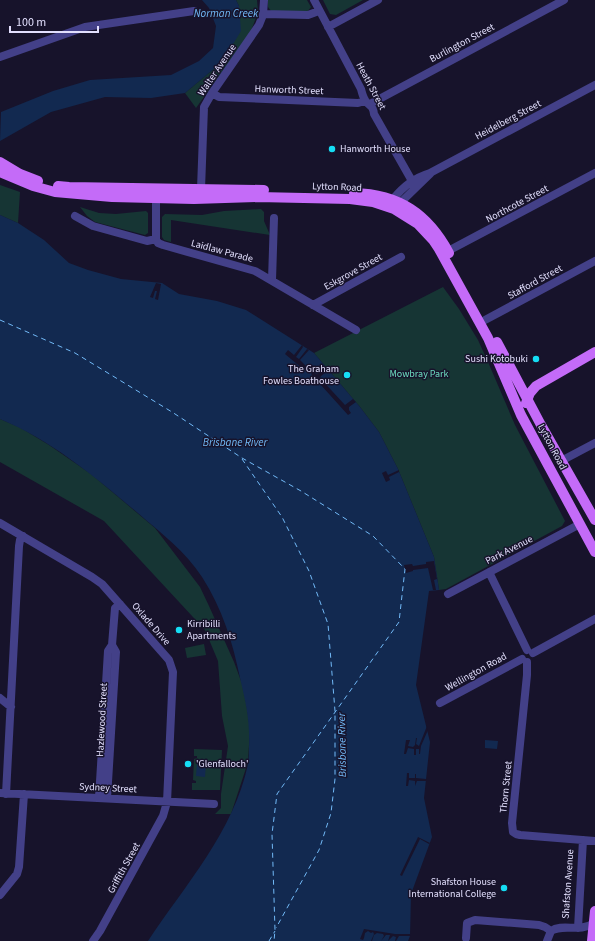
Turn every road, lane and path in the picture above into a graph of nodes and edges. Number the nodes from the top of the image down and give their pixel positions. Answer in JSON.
{"nodes":[{"id":1,"x":264,"y":0,"type":"edge"},
{"id":2,"x":314,"y":0,"type":"edge"},
{"id":3,"x":378,"y":0,"type":"edge"},
{"id":4,"x":564,"y":0,"type":"edge"},
{"id":5,"x":194,"y":11,"type":"dead end"},
{"id":6,"x":319,"y":11,"type":"junction"},
{"id":7,"x":264,"y":14,"type":"junction"},
{"id":8,"x":328,"y":26,"type":"junction"},
{"id":9,"x":0,"y":57,"type":"edge"},
{"id":10,"x":595,"y":85,"type":"edge"},
{"id":11,"x":212,"y":93,"type":"junction"},
{"id":12,"x":368,"y":102,"type":"junction"},
{"id":13,"x":0,"y":162,"type":"edge"},
{"id":14,"x":0,"y":172,"type":"edge"},
{"id":15,"x":430,"y":173,"type":"junction"},
{"id":16,"x":595,"y":173,"type":"edge"},
{"id":17,"x":412,"y":181,"type":"junction"},
{"id":18,"x":201,"y":190,"type":"junction"},
{"id":19,"x":156,"y":194,"type":"junction"},
{"id":20,"x":396,"y":203,"type":"junction"},
{"id":21,"x":74,"y":216,"type":"dead end"},
{"id":22,"x":274,"y":218,"type":"dead end"},
{"id":23,"x":156,"y":239,"type":"junction"},
{"id":24,"x":448,"y":251,"type":"junction"},
{"id":25,"x":401,"y":257,"type":"dead end"},
{"id":26,"x":595,"y":260,"type":"edge"},
{"id":27,"x":272,"y":280,"type":"junction"},
{"id":28,"x":313,"y":305,"type":"junction"},
{"id":29,"x":485,"y":320,"type":"junction"},
{"id":30,"x":356,"y":330,"type":"dead end"},
{"id":31,"x":595,"y":352,"type":"edge"},
{"id":32,"x":527,"y":399,"type":"junction"},
{"id":33,"x":529,"y":430,"type":"junction"},
{"id":34,"x":595,"y":443,"type":"edge"},
{"id":35,"x":561,"y":461,"type":"junction"},
{"id":36,"x":595,"y":520,"type":"edge"},
{"id":37,"x":0,"y":523,"type":"edge"},
{"id":38,"x":580,"y":524,"type":"junction"},
{"id":39,"x":23,"y":536,"type":"junction"},
{"id":40,"x":595,"y":552,"type":"edge"},
{"id":41,"x":489,"y":572,"type":"junction"},
{"id":42,"x":448,"y":594,"type":"dead end"},
{"id":43,"x":120,"y":604,"type":"junction"},
{"id":44,"x":595,"y":619,"type":"edge"},
{"id":45,"x":530,"y":652,"type":"junction"},
{"id":46,"x":524,"y":660,"type":"junction"},
{"id":47,"x":0,"y":698,"type":"edge"},
{"id":48,"x":440,"y":704,"type":"dead end"},
{"id":49,"x":11,"y":707,"type":"junction"},
{"id":50,"x":3,"y":794,"type":"edge"},
{"id":51,"x":24,"y":794,"type":"junction"},
{"id":52,"x":103,"y":798,"type":"junction"},
{"id":53,"x":167,"y":802,"type":"junction"},
{"id":54,"x":214,"y":804,"type":"dead end"},
{"id":55,"x":583,"y":840,"type":"junction"},
{"id":56,"x":595,"y":841,"type":"edge"},
{"id":57,"x":0,"y":895,"type":"edge"},
{"id":58,"x":595,"y":911,"type":"edge"},
{"id":59,"x":594,"y":923,"type":"edge"},
{"id":60,"x":578,"y":928,"type":"junction"},
{"id":61,"x":551,"y":931,"type":"junction"},
{"id":62,"x":466,"y":938,"type":"dead end"},
{"id":63,"x":93,"y":941,"type":"edge"},
{"id":64,"x":547,"y":941,"type":"edge"},
{"id":65,"x":592,"y":941,"type":"edge"}],
"edges":[{"from":1,"to":7,"type":"street","name":"Walter Avenue"},
{"from":2,"to":6,"type":"street","name":"Heath Street"},
{"from":3,"to":8,"type":"street"},
{"from":4,"to":12,"type":"street","name":"Burlington Street"},
{"from":5,"to":9,"type":"street"},
{"from":6,"to":7,"type":"street"},
{"from":6,"to":8,"type":"street","name":"Heath Street"},
{"from":7,"to":11,"type":"street","name":"Walter Avenue"},
{"from":8,"to":12,"type":"street","name":"Heath Street"},
{"from":10,"to":15,"type":"street","name":"Heidelberg Street"},
{"from":11,"to":12,"type":"street","name":"Hanworth Street"},
{"from":11,"to":18,"type":"street","name":"Walter Avenue"},
{"from":12,"to":17,"type":"street","name":"Heath Street"},
{"from":13,"to":19,"type":"main road","name":"Lytton Road"},
{"from":14,"to":19,"type":"main road","name":"Lytton Road"},
{"from":15,"to":17,"type":"street","name":"Heidelberg Street"},
{"from":15,"to":20,"type":"street","name":"Heidelberg Street"},
{"from":16,"to":24,"type":"street","name":"Northcote Street"},
{"from":17,"to":20,"type":"street","name":"Heidelberg Street"},
{"from":18,"to":19,"type":"main road","name":"Lytton Road"},
{"from":18,"to":20,"type":"main road","name":"Lytton Road"},
{"from":19,"to":20,"type":"main road","name":"Lytton Road"},
{"from":19,"to":23,"type":"street"},
{"from":20,"to":24,"type":"main road","name":"Lytton Road"},
{"from":20,"to":33,"type":"main road","name":"Lytton Road"},
{"from":21,"to":23,"type":"street","name":"Laidlaw Parade"},
{"from":22,"to":27,"type":"street"},
{"from":23,"to":27,"type":"street","name":"Laidlaw Parade"},
{"from":24,"to":29,"type":"main road","name":"Lytton Road"},
{"from":25,"to":28,"type":"street","name":"Eskgrove Street"},
{"from":26,"to":29,"type":"street","name":"Stafford Street"},
{"from":27,"to":28,"type":"street","name":"Laidlaw Parade"},
{"from":28,"to":30,"type":"street","name":"Laidlaw Parade"},
{"from":29,"to":32,"type":"main road","name":"Lytton Road"},
{"from":31,"to":32,"type":"main road"},
{"from":32,"to":33,"type":"main road"},
{"from":32,"to":35,"type":"main road","name":"Lytton Road"},
{"from":33,"to":38,"type":"main road","name":"Lytton Road"},
{"from":34,"to":35,"type":"street"},
{"from":35,"to":36,"type":"main road","name":"Lytton Road"},
{"from":37,"to":39,"type":"street","name":"Oxlade Drive"},
{"from":38,"to":40,"type":"main road","name":"Lytton Road"},
{"from":38,"to":41,"type":"street","name":"Park Avenue"},
{"from":39,"to":43,"type":"street","name":"Oxlade Drive"},
{"from":39,"to":49,"type":"street"},
{"from":41,"to":42,"type":"street","name":"Park Avenue"},
{"from":41,"to":45,"type":"street"},
{"from":43,"to":52,"type":"street","name":"Hazlewood Street"},
{"from":43,"to":53,"type":"street","name":"Oxlade Drive"},
{"from":44,"to":45,"type":"street"},
{"from":45,"to":46,"type":"street"},
{"from":46,"to":48,"type":"street","name":"Wellington Road"},
{"from":46,"to":55,"type":"street","name":"Thorn Street"},
{"from":47,"to":49,"type":"street"},
{"from":49,"to":50,"type":"street"},
{"from":50,"to":51,"type":"street","name":"Sydney Street"},
{"from":51,"to":52,"type":"street","name":"Sydney Street"},
{"from":51,"to":57,"type":"street"},
{"from":52,"to":53,"type":"street","name":"Sydney Street"},
{"from":53,"to":54,"type":"street","name":"Sydney Street"},
{"from":53,"to":63,"type":"street","name":"Griffith Street"},
{"from":55,"to":56,"type":"street","name":"Thorn Street"},
{"from":55,"to":60,"type":"street","name":"Shafston Avenue"},
{"from":58,"to":59,"type":"main road"},
{"from":59,"to":60,"type":"street"},
{"from":59,"to":65,"type":"main road"},
{"from":60,"to":61,"type":"street"},
{"from":61,"to":62,"type":"street"},
{"from":61,"to":64,"type":"street"}]}
